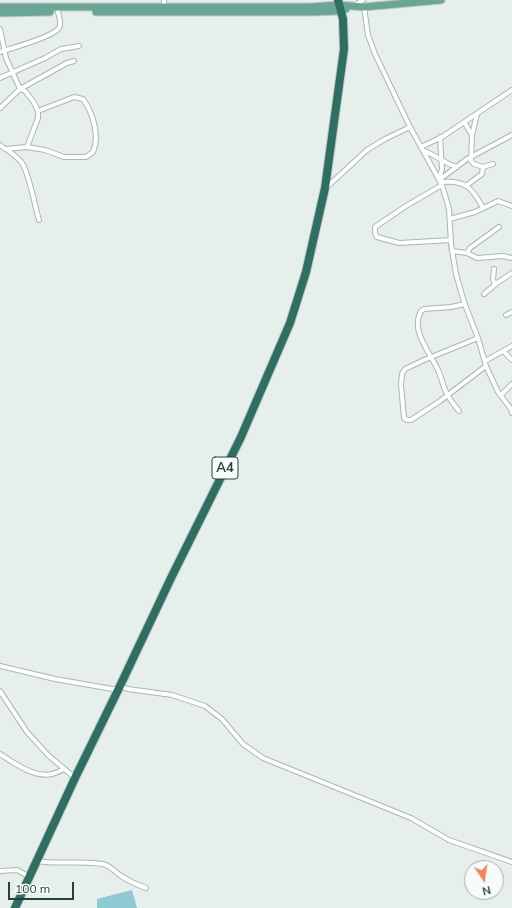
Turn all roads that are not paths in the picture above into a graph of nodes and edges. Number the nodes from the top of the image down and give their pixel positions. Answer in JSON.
{"nodes":[{"id":1,"x":441,"y":0,"type":"edge"},
{"id":2,"x":164,"y":3,"type":"edge"},
{"id":3,"x":364,"y":4,"type":"edge"},
{"id":4,"x":339,"y":5,"type":"edge"},
{"id":5,"x":0,"y":7,"type":"edge"},
{"id":6,"x":58,"y":12,"type":"junction"},
{"id":7,"x":0,"y":13,"type":"edge"},
{"id":8,"x":0,"y":29,"type":"edge"},
{"id":9,"x":79,"y":46,"type":"dead end"},
{"id":10,"x":2,"y":51,"type":"edge"},
{"id":11,"x":74,"y":61,"type":"dead end"},
{"id":12,"x":12,"y":72,"type":"junction"},
{"id":13,"x":0,"y":78,"type":"edge"},
{"id":14,"x":20,"y":89,"type":"junction"},
{"id":15,"x":512,"y":90,"type":"edge"},
{"id":16,"x":0,"y":108,"type":"edge"},
{"id":17,"x":38,"y":111,"type":"junction"},
{"id":18,"x":477,"y":114,"type":"junction"},
{"id":19,"x":464,"y":122,"type":"junction"},
{"id":20,"x":410,"y":127,"type":"junction"},
{"id":21,"x":472,"y":135,"type":"junction"},
{"id":22,"x":512,"y":135,"type":"edge"},
{"id":23,"x":440,"y":138,"type":"junction"},
{"id":24,"x":0,"y":145,"type":"edge"},
{"id":25,"x":27,"y":147,"type":"junction"},
{"id":26,"x":5,"y":149,"type":"junction"},
{"id":27,"x":423,"y":149,"type":"junction"},
{"id":28,"x":470,"y":158,"type":"junction"},
{"id":29,"x":442,"y":161,"type":"junction"},
{"id":30,"x":493,"y":164,"type":"dead end"},
{"id":31,"x":457,"y":167,"type":"junction"},
{"id":32,"x":483,"y":167,"type":"junction"},
{"id":33,"x":441,"y":182,"type":"junction"},
{"id":34,"x":467,"y":185,"type":"junction"},
{"id":35,"x":325,"y":188,"type":"junction"},
{"id":36,"x":512,"y":206,"type":"edge"},
{"id":37,"x":482,"y":208,"type":"junction"},
{"id":38,"x":450,"y":219,"type":"junction"},
{"id":39,"x":39,"y":220,"type":"dead end"},
{"id":40,"x":499,"y":227,"type":"dead end"},
{"id":41,"x":451,"y":240,"type":"junction"},
{"id":42,"x":452,"y":251,"type":"junction"},
{"id":43,"x":467,"y":253,"type":"junction"},
{"id":44,"x":512,"y":258,"type":"edge"},
{"id":45,"x":494,"y":270,"type":"dead end"},
{"id":46,"x":512,"y":273,"type":"edge"},
{"id":47,"x":495,"y":285,"type":"junction"},
{"id":48,"x":484,"y":294,"type":"dead end"},
{"id":49,"x":465,"y":304,"type":"junction"},
{"id":50,"x":512,"y":312,"type":"edge"},
{"id":51,"x":506,"y":315,"type":"dead end"},
{"id":52,"x":478,"y":338,"type":"junction"},
{"id":53,"x":512,"y":346,"type":"edge"},
{"id":54,"x":504,"y":352,"type":"junction"},
{"id":55,"x":432,"y":357,"type":"junction"},
{"id":56,"x":512,"y":360,"type":"edge"},
{"id":57,"x":486,"y":364,"type":"junction"},
{"id":58,"x":512,"y":384,"type":"edge"},
{"id":59,"x":447,"y":395,"type":"junction"},
{"id":60,"x":501,"y":395,"type":"junction"},
{"id":61,"x":459,"y":411,"type":"dead end"},
{"id":62,"x":512,"y":411,"type":"edge"},
{"id":63,"x":0,"y":666,"type":"edge"},
{"id":64,"x":119,"y":688,"type":"junction"},
{"id":65,"x":0,"y":691,"type":"edge"},
{"id":66,"x":0,"y":754,"type":"edge"},
{"id":67,"x":64,"y":769,"type":"junction"},
{"id":68,"x":75,"y":778,"type":"junction"},
{"id":69,"x":38,"y":861,"type":"junction"},
{"id":70,"x":512,"y":862,"type":"edge"},
{"id":71,"x":0,"y":871,"type":"edge"},
{"id":72,"x":30,"y":878,"type":"junction"},
{"id":73,"x":146,"y":888,"type":"dead end"},
{"id":74,"x":15,"y":908,"type":"edge"}],
"edges":[{"from":1,"to":3,"type":"main road"},
{"from":2,"to":4,"type":"main road"},
{"from":2,"to":5,"type":"main road"},
{"from":3,"to":4,"type":"main road"},
{"from":3,"to":20,"type":"street"},
{"from":4,"to":6,"type":"main road"},
{"from":4,"to":35,"type":"highway","number":"A4"},
{"from":6,"to":7,"type":"main road"},
{"from":6,"to":10,"type":"street"},
{"from":8,"to":10,"type":"street"},
{"from":9,"to":12,"type":"street"},
{"from":10,"to":12,"type":"street"},
{"from":11,"to":14,"type":"street"},
{"from":12,"to":13,"type":"street"},
{"from":12,"to":14,"type":"street"},
{"from":14,"to":16,"type":"street"},
{"from":14,"to":17,"type":"street"},
{"from":15,"to":18,"type":"street"},
{"from":17,"to":25,"type":"street"},
{"from":17,"to":25,"type":"street"},
{"from":18,"to":19,"type":"street"},
{"from":18,"to":21,"type":"street"},
{"from":19,"to":21,"type":"street"},
{"from":19,"to":23,"type":"street"},
{"from":20,"to":27,"type":"street"},
{"from":20,"to":35,"type":"street"},
{"from":21,"to":28,"type":"street"},
{"from":22,"to":28,"type":"street"},
{"from":23,"to":27,"type":"street"},
{"from":23,"to":29,"type":"street"},
{"from":24,"to":26,"type":"street"},
{"from":25,"to":26,"type":"street"},
{"from":26,"to":39,"type":"street"},
{"from":27,"to":29,"type":"street"},
{"from":27,"to":33,"type":"street"},
{"from":28,"to":31,"type":"street"},
{"from":28,"to":32,"type":"street"},
{"from":29,"to":31,"type":"street"},
{"from":29,"to":33,"type":"street"},
{"from":30,"to":32,"type":"street"},
{"from":31,"to":33,"type":"street"},
{"from":32,"to":34,"type":"street"},
{"from":33,"to":34,"type":"street"},
{"from":33,"to":38,"type":"street"},
{"from":33,"to":41,"type":"street"},
{"from":34,"to":37,"type":"street"},
{"from":35,"to":64,"type":"highway","number":"A4"},
{"from":36,"to":37,"type":"street"},
{"from":37,"to":38,"type":"street"},
{"from":38,"to":41,"type":"street"},
{"from":40,"to":43,"type":"street"},
{"from":41,"to":42,"type":"street"},
{"from":42,"to":43,"type":"street"},
{"from":42,"to":49,"type":"street"},
{"from":43,"to":44,"type":"street"},
{"from":45,"to":47,"type":"street"},
{"from":46,"to":47,"type":"street"},
{"from":47,"to":48,"type":"street"},
{"from":49,"to":52,"type":"street"},
{"from":49,"to":55,"type":"street"},
{"from":50,"to":51,"type":"street"},
{"from":52,"to":55,"type":"street"},
{"from":52,"to":57,"type":"street"},
{"from":53,"to":54,"type":"street"},
{"from":54,"to":56,"type":"street"},
{"from":54,"to":57,"type":"street"},
{"from":55,"to":59,"type":"street"},
{"from":55,"to":59,"type":"street"},
{"from":57,"to":59,"type":"street"},
{"from":57,"to":60,"type":"street"},
{"from":58,"to":60,"type":"street"},
{"from":59,"to":61,"type":"street"},
{"from":60,"to":62,"type":"street"},
{"from":63,"to":64,"type":"street"},
{"from":64,"to":68,"type":"highway","number":"A4"},
{"from":64,"to":70,"type":"street"},
{"from":65,"to":67,"type":"street"},
{"from":66,"to":67,"type":"street"},
{"from":67,"to":68,"type":"street"},
{"from":68,"to":69,"type":"highway","number":"A4"},
{"from":69,"to":72,"type":"highway","number":"A4"},
{"from":69,"to":73,"type":"street"},
{"from":71,"to":72,"type":"street"},
{"from":72,"to":74,"type":"highway","number":"A4"}]}
